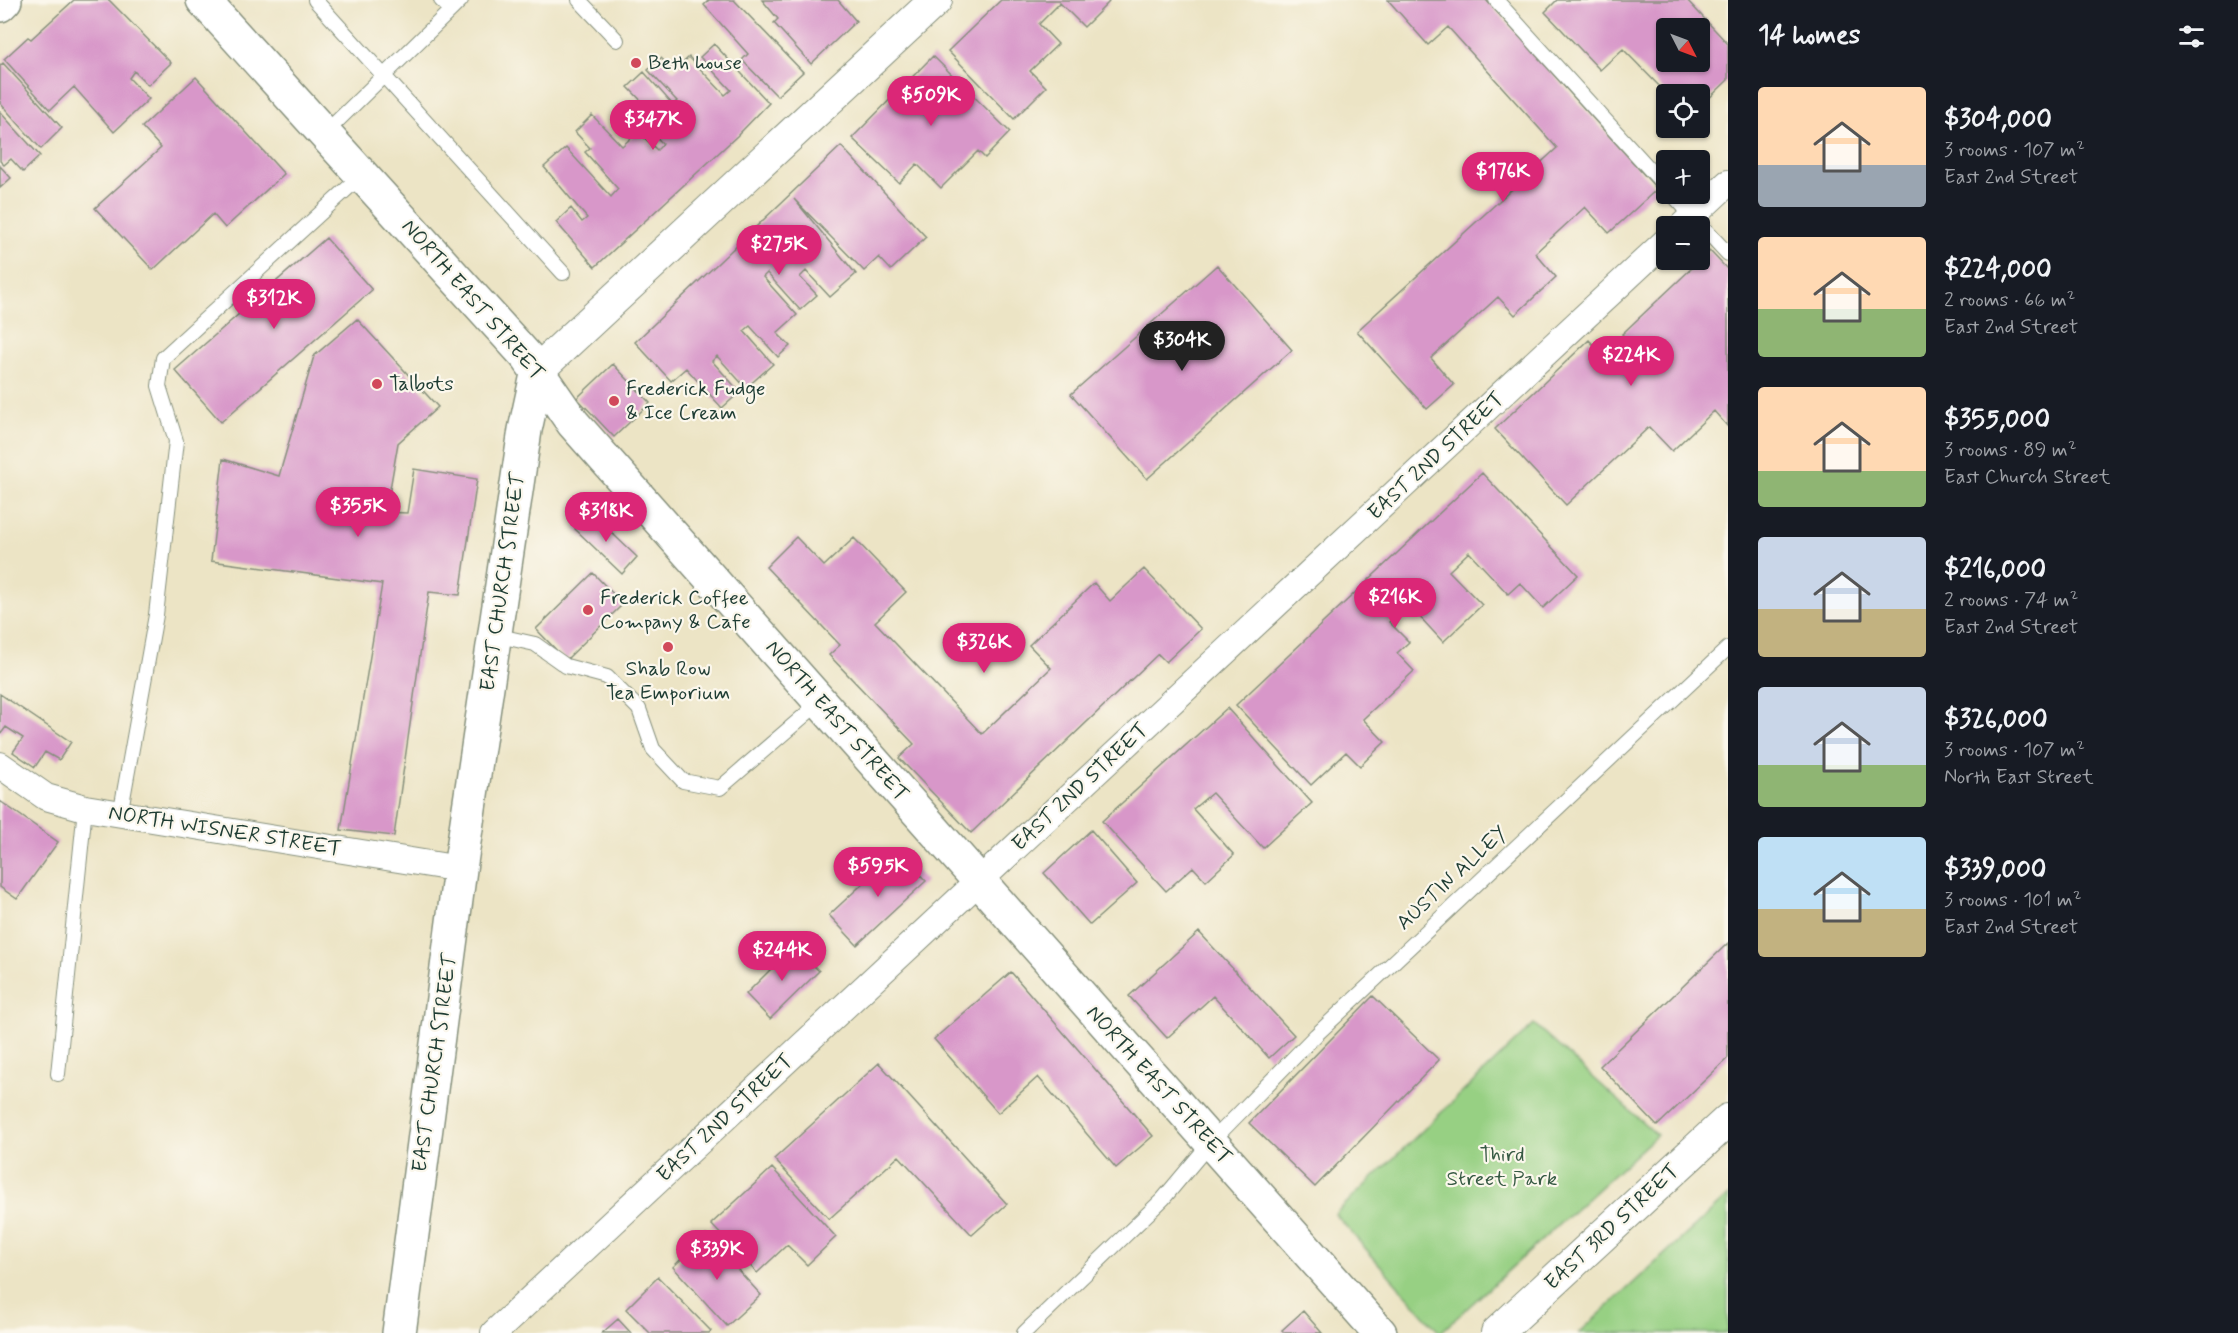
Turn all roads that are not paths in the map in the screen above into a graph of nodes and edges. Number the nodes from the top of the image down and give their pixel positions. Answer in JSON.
{"nodes":[{"id":1,"x":5,"y":0,"type":"edge"},
{"id":2,"x":202,"y":0,"type":"edge"},
{"id":3,"x":315,"y":0,"type":"edge"},
{"id":4,"x":441,"y":0,"type":"edge"},
{"id":5,"x":579,"y":0,"type":"edge"},
{"id":6,"x":936,"y":0,"type":"edge"},
{"id":7,"x":1496,"y":0,"type":"edge"},
{"id":8,"x":0,"y":5,"type":"edge"},
{"id":9,"x":456,"y":5,"type":"edge"},
{"id":10,"x":617,"y":40,"type":"dead end"},
{"id":11,"x":384,"y":73,"type":"junction"},
{"id":12,"x":324,"y":134,"type":"junction"},
{"id":13,"x":362,"y":175,"type":"junction"},
{"id":14,"x":1656,"y":176,"type":"edge"},
{"id":15,"x":1728,"y":183,"type":"edge"},
{"id":16,"x":1692,"y":216,"type":"edge"},
{"id":17,"x":1710,"y":240,"type":"edge"},
{"id":18,"x":1656,"y":250,"type":"edge"},
{"id":19,"x":1728,"y":254,"type":"edge"},
{"id":20,"x":563,"y":273,"type":"dead end"},
{"id":21,"x":538,"y":370,"type":"junction"},
{"id":22,"x":495,"y":635,"type":"junction"},
{"id":23,"x":1728,"y":648,"type":"edge"},
{"id":24,"x":820,"y":702,"type":"junction"},
{"id":25,"x":0,"y":765,"type":"edge"},
{"id":26,"x":85,"y":808,"type":"junction"},
{"id":27,"x":120,"y":815,"type":"junction"},
{"id":28,"x":460,"y":869,"type":"junction"},
{"id":29,"x":979,"y":881,"type":"junction"},
{"id":30,"x":58,"y":1074,"type":"dead end"},
{"id":31,"x":1728,"y":1120,"type":"edge"},
{"id":32,"x":1210,"y":1143,"type":"junction"},
{"id":33,"x":399,"y":1333,"type":"edge"},
{"id":34,"x":494,"y":1333,"type":"edge"},
{"id":35,"x":1024,"y":1333,"type":"edge"},
{"id":36,"x":1380,"y":1333,"type":"edge"},
{"id":37,"x":1497,"y":1333,"type":"edge"}],
"edges":[{"from":1,"to":8,"type":"main road"},
{"from":2,"to":12,"type":"main road","name":"NORTH EAST STREET"},
{"from":3,"to":11,"type":"lane"},
{"from":4,"to":9,"type":"lane"},
{"from":5,"to":10,"type":"lane"},
{"from":6,"to":21,"type":"street"},
{"from":7,"to":14,"type":"lane"},
{"from":9,"to":11,"type":"lane"},
{"from":11,"to":12,"type":"lane"},
{"from":11,"to":20,"type":"lane"},
{"from":12,"to":13,"type":"main road","name":"NORTH EAST STREET"},
{"from":13,"to":21,"type":"main road","name":"NORTH EAST STREET"},
{"from":13,"to":27,"type":"lane"},
{"from":15,"to":16,"type":"street"},
{"from":17,"to":19,"type":"lane"},
{"from":18,"to":29,"type":"street","name":"EAST 2ND STREET"},
{"from":21,"to":22,"type":"main road","name":"EAST CHURCH STREET"},
{"from":21,"to":24,"type":"main road","name":"NORTH EAST STREET"},
{"from":22,"to":24,"type":"lane"},
{"from":22,"to":28,"type":"main road","name":"EAST CHURCH STREET"},
{"from":23,"to":32,"type":"lane","name":"AUSTIN ALLEY"},
{"from":24,"to":29,"type":"main road","name":"NORTH EAST STREET"},
{"from":25,"to":26,"type":"street","name":"NORTH WISNER STREET"},
{"from":26,"to":27,"type":"street","name":"NORTH WISNER STREET"},
{"from":26,"to":30,"type":"lane"},
{"from":27,"to":28,"type":"street","name":"NORTH WISNER STREET"},
{"from":28,"to":33,"type":"main road","name":"EAST CHURCH STREET"},
{"from":29,"to":32,"type":"main road","name":"NORTH EAST STREET"},
{"from":29,"to":34,"type":"street","name":"EAST 2ND STREET"},
{"from":31,"to":37,"type":"street","name":"EAST 3RD STREET"},
{"from":32,"to":35,"type":"lane","name":"AUSTIN ALLEY"},
{"from":32,"to":36,"type":"main road","name":"NORTH EAST STREET"}]}
